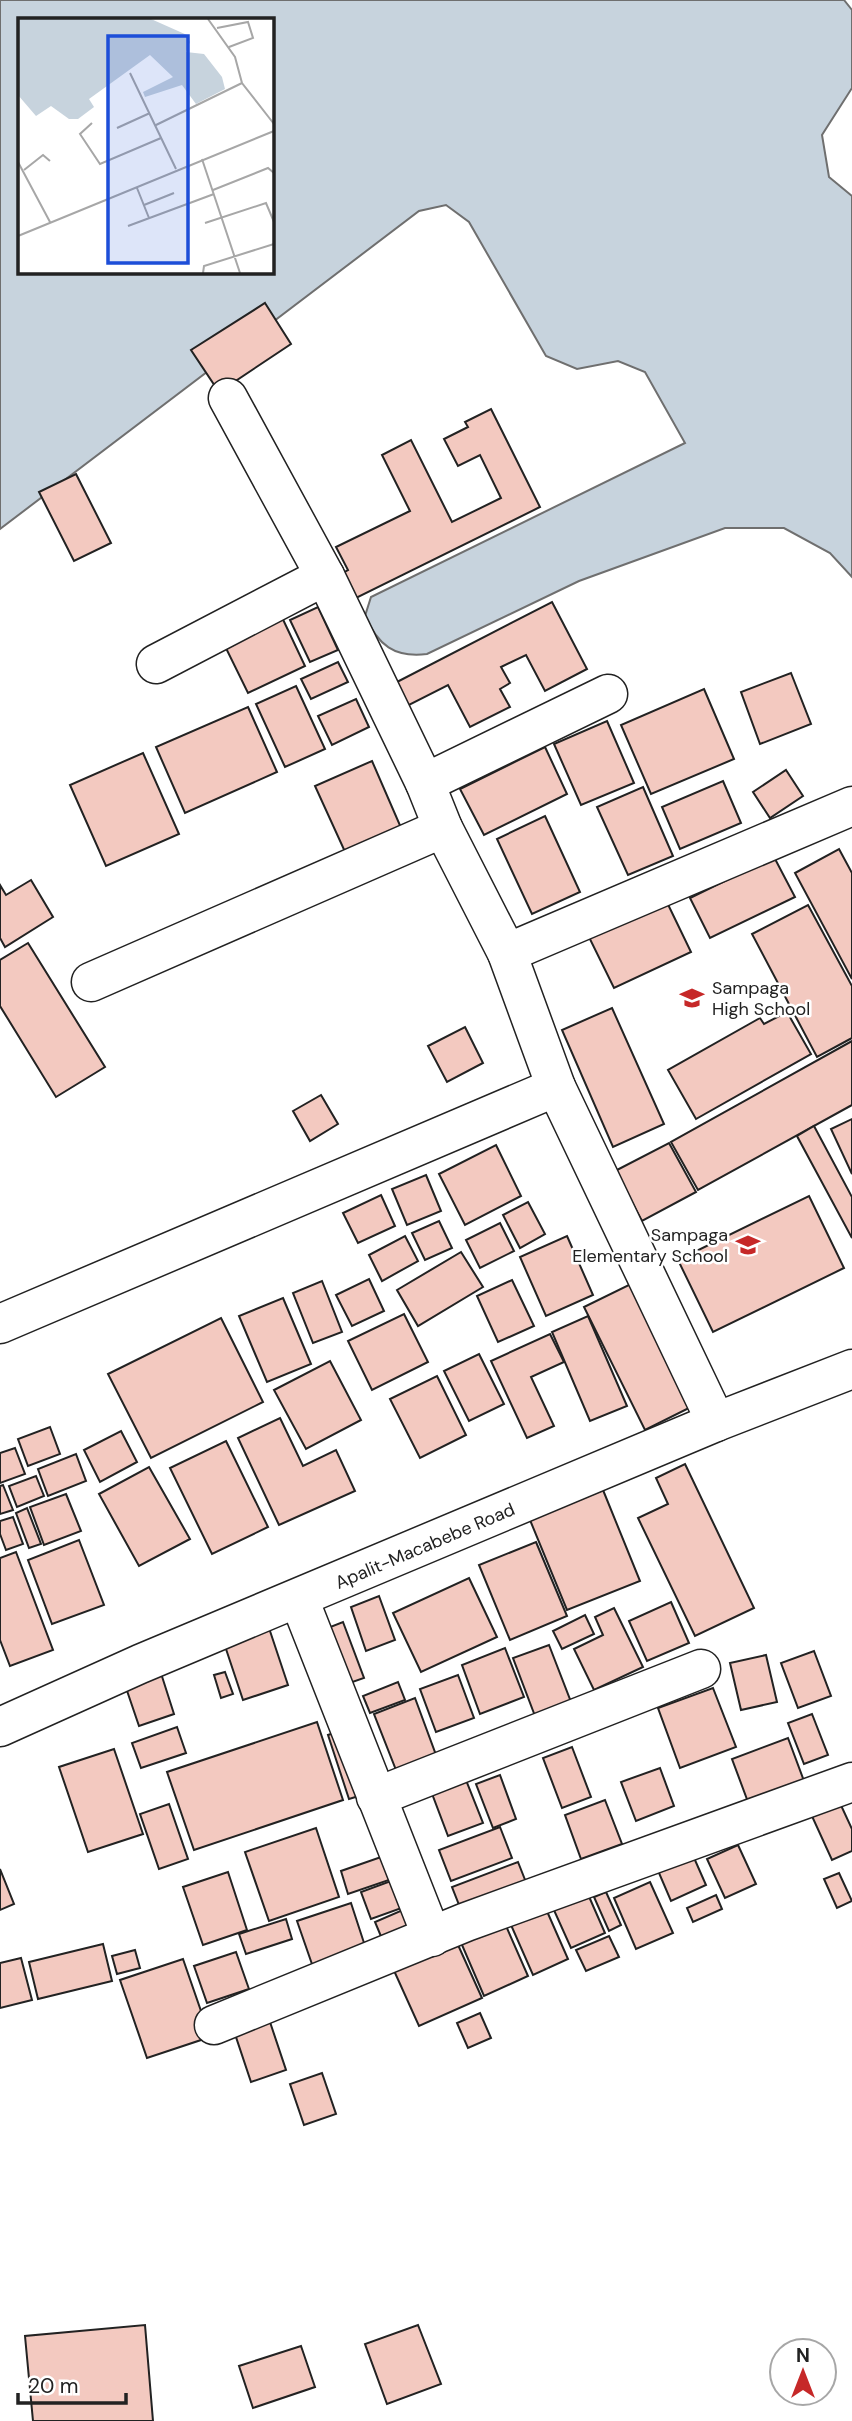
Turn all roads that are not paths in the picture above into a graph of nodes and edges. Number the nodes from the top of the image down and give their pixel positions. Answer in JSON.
{"nodes":[{"id":1,"x":228,"y":398,"type":"dead end"},
{"id":2,"x":325,"y":576,"type":"junction"},
{"id":3,"x":156,"y":664,"type":"dead end"},
{"id":4,"x":608,"y":694,"type":"dead end"},
{"id":5,"x":425,"y":783,"type":"junction"},
{"id":6,"x":852,"y":806,"type":"edge"},
{"id":7,"x":443,"y":828,"type":"junction"},
{"id":8,"x":507,"y":953,"type":"junction"},
{"id":9,"x":91,"y":982,"type":"dead end"},
{"id":10,"x":556,"y":1087,"type":"junction"},
{"id":11,"x":0,"y":1324,"type":"edge"},
{"id":12,"x":852,"y":1369,"type":"edge"},
{"id":13,"x":716,"y":1422,"type":"junction"},
{"id":14,"x":299,"y":1599,"type":"junction"},
{"id":15,"x":701,"y":1669,"type":"dead end"},
{"id":16,"x":0,"y":1727,"type":"edge"},
{"id":17,"x":852,"y":1782,"type":"edge"},
{"id":18,"x":376,"y":1797,"type":"junction"},
{"id":19,"x":432,"y":1937,"type":"junction"},
{"id":20,"x":214,"y":2025,"type":"dead end"}],
"edges":[{"from":1,"to":2,"type":"street"},
{"from":2,"to":3,"type":"street"},
{"from":2,"to":5,"type":"street"},
{"from":4,"to":5,"type":"street"},
{"from":5,"to":7,"type":"street"},
{"from":6,"to":8,"type":"street"},
{"from":7,"to":8,"type":"street"},
{"from":7,"to":9,"type":"street"},
{"from":8,"to":10,"type":"street"},
{"from":10,"to":11,"type":"street"},
{"from":10,"to":13,"type":"street"},
{"from":12,"to":13,"type":"street","name":"Apalit-Macabebe Road"},
{"from":13,"to":14,"type":"street","name":"Apalit-Macabebe Road"},
{"from":14,"to":16,"type":"street","name":"Apalit-Macabebe Road"},
{"from":14,"to":18,"type":"street"},
{"from":15,"to":18,"type":"street"},
{"from":17,"to":19,"type":"street"},
{"from":18,"to":19,"type":"street"},
{"from":19,"to":20,"type":"street"}]}
